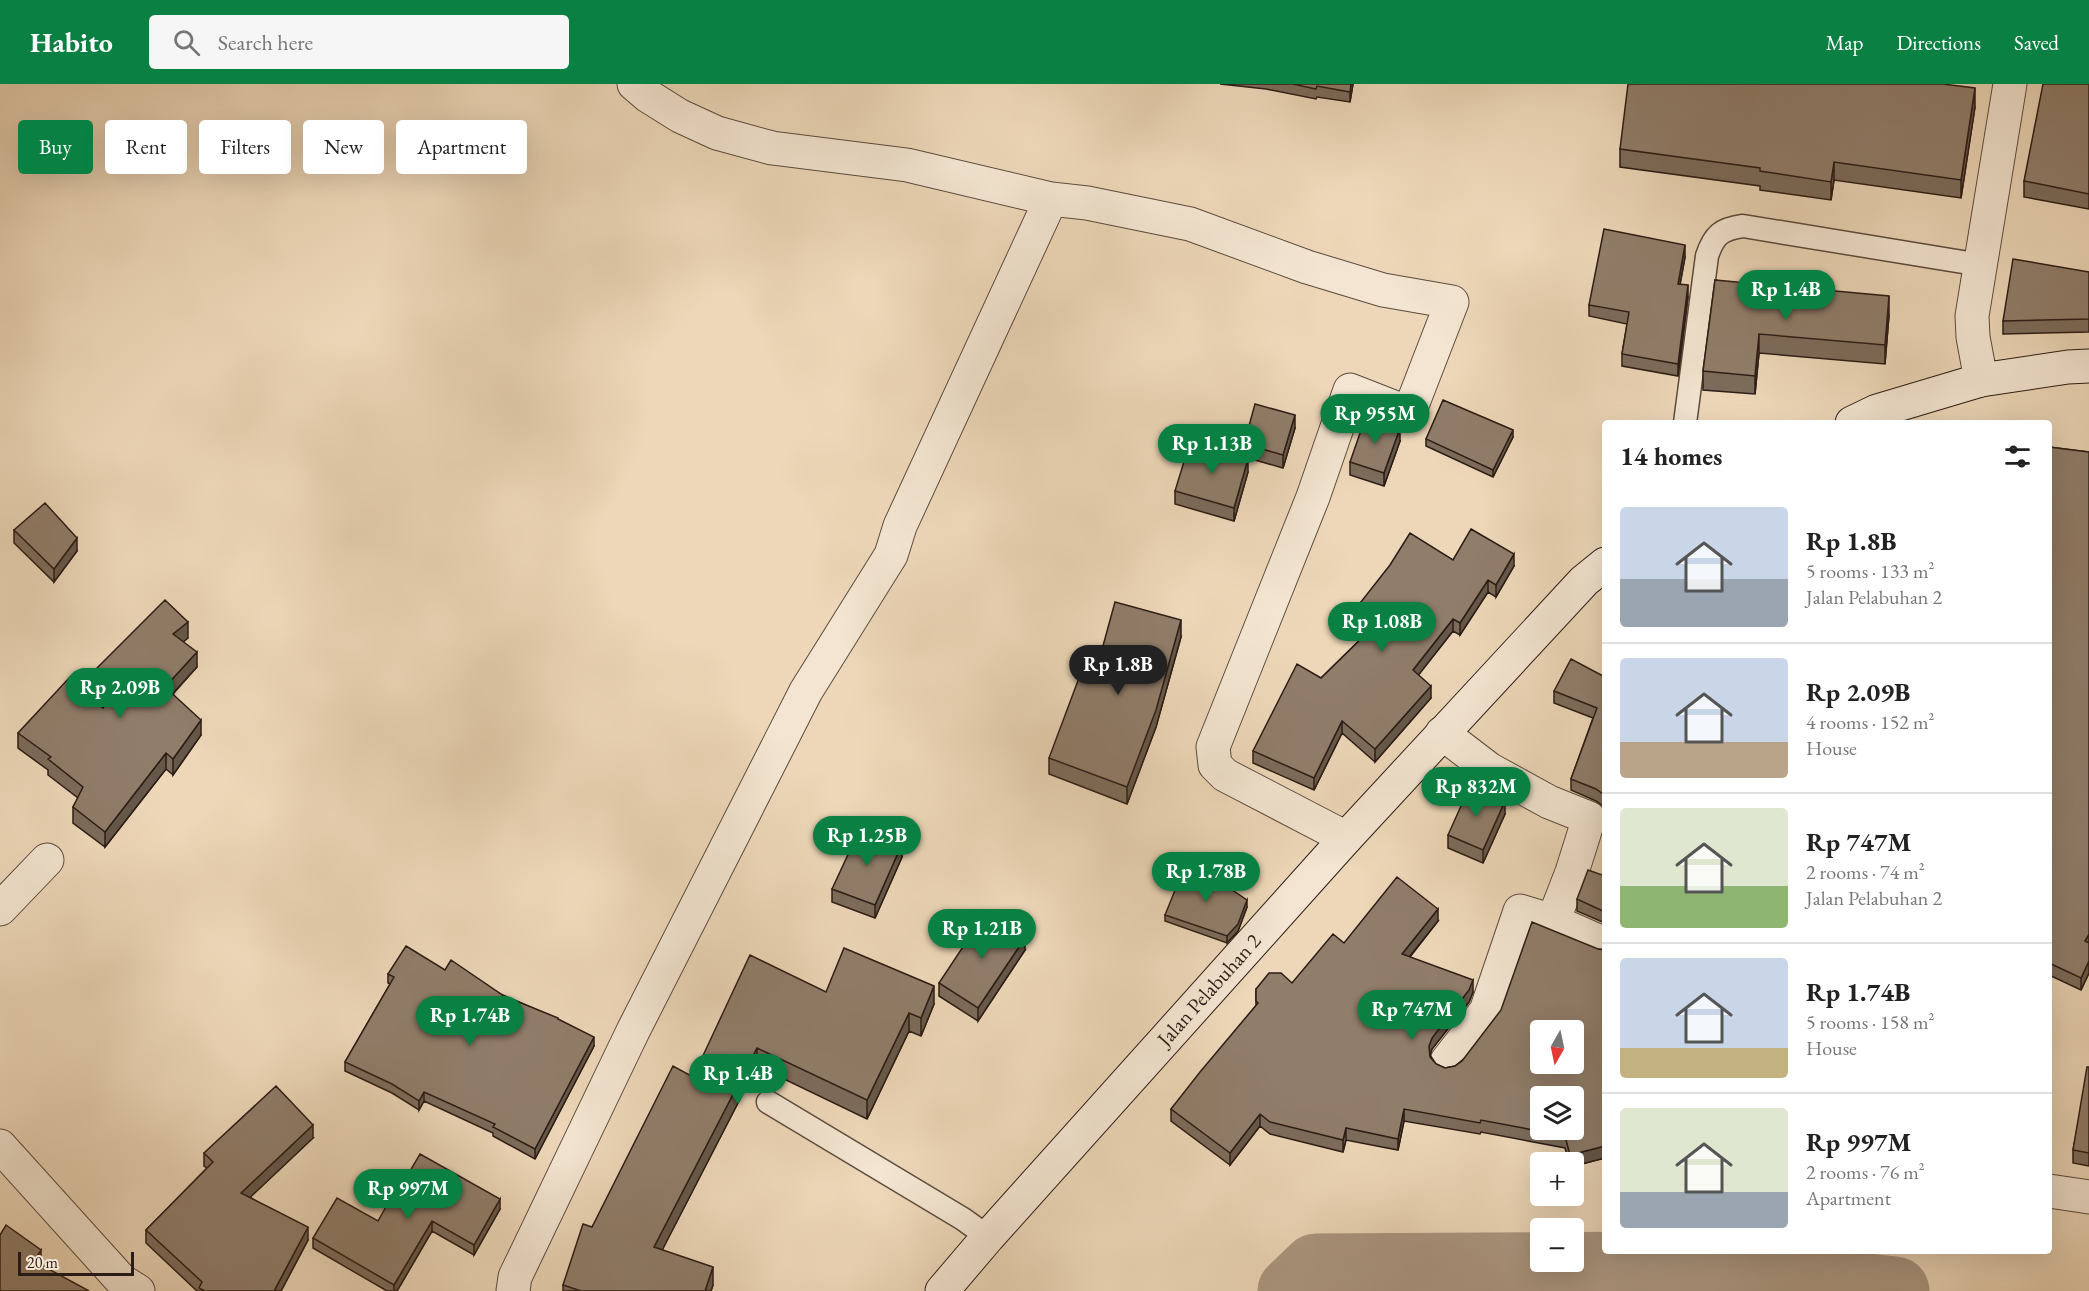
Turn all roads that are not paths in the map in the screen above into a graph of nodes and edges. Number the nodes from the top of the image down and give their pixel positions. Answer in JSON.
{"nodes":[{"id":1,"x":634,"y":84,"type":"edge"},
{"id":2,"x":2010,"y":84,"type":"edge"},
{"id":3,"x":1051,"y":199,"type":"junction"},
{"id":4,"x":1981,"y":265,"type":"junction"},
{"id":5,"x":2089,"y":366,"type":"edge"},
{"id":6,"x":1980,"y":380,"type":"junction"},
{"id":7,"x":1685,"y":420,"type":"edge"},
{"id":8,"x":1858,"y":420,"type":"edge"},
{"id":9,"x":1602,"y":566,"type":"edge"},
{"id":10,"x":1442,"y":733,"type":"junction"},
{"id":11,"x":1346,"y":838,"type":"junction"},
{"id":12,"x":47,"y":860,"type":"dead end"},
{"id":13,"x":0,"y":909,"type":"edge"},
{"id":14,"x":1553,"y":921,"type":"junction"},
{"id":15,"x":1602,"y":943,"type":"edge"},
{"id":16,"x":1447,"y":1061,"type":"dead end"},
{"id":17,"x":768,"y":1102,"type":"dead end"},
{"id":18,"x":0,"y":1146,"type":"edge"},
{"id":19,"x":2052,"y":1191,"type":"edge"},
{"id":20,"x":2089,"y":1197,"type":"edge"},
{"id":21,"x":988,"y":1237,"type":"junction"},
{"id":22,"x":138,"y":1291,"type":"edge"},
{"id":23,"x":513,"y":1291,"type":"edge"},
{"id":24,"x":942,"y":1291,"type":"edge"}],
"edges":[{"from":1,"to":3,"type":"street"},
{"from":2,"to":4,"type":"street"},
{"from":3,"to":11,"type":"street"},
{"from":3,"to":23,"type":"street"},
{"from":4,"to":6,"type":"street"},
{"from":4,"to":7,"type":"lane"},
{"from":5,"to":6,"type":"street"},
{"from":6,"to":8,"type":"street"},
{"from":9,"to":10,"type":"street","name":"Jalan Pelabuhan 2"},
{"from":10,"to":11,"type":"street","name":"Jalan Pelabuhan 2"},
{"from":10,"to":14,"type":"street"},
{"from":11,"to":21,"type":"street","name":"Jalan Pelabuhan 2"},
{"from":12,"to":13,"type":"street"},
{"from":14,"to":15,"type":"street"},
{"from":14,"to":16,"type":"street"},
{"from":17,"to":21,"type":"lane"},
{"from":18,"to":22,"type":"street"},
{"from":19,"to":20,"type":"street"},
{"from":21,"to":24,"type":"street","name":"Jalan Pelabuhan 2"}]}
